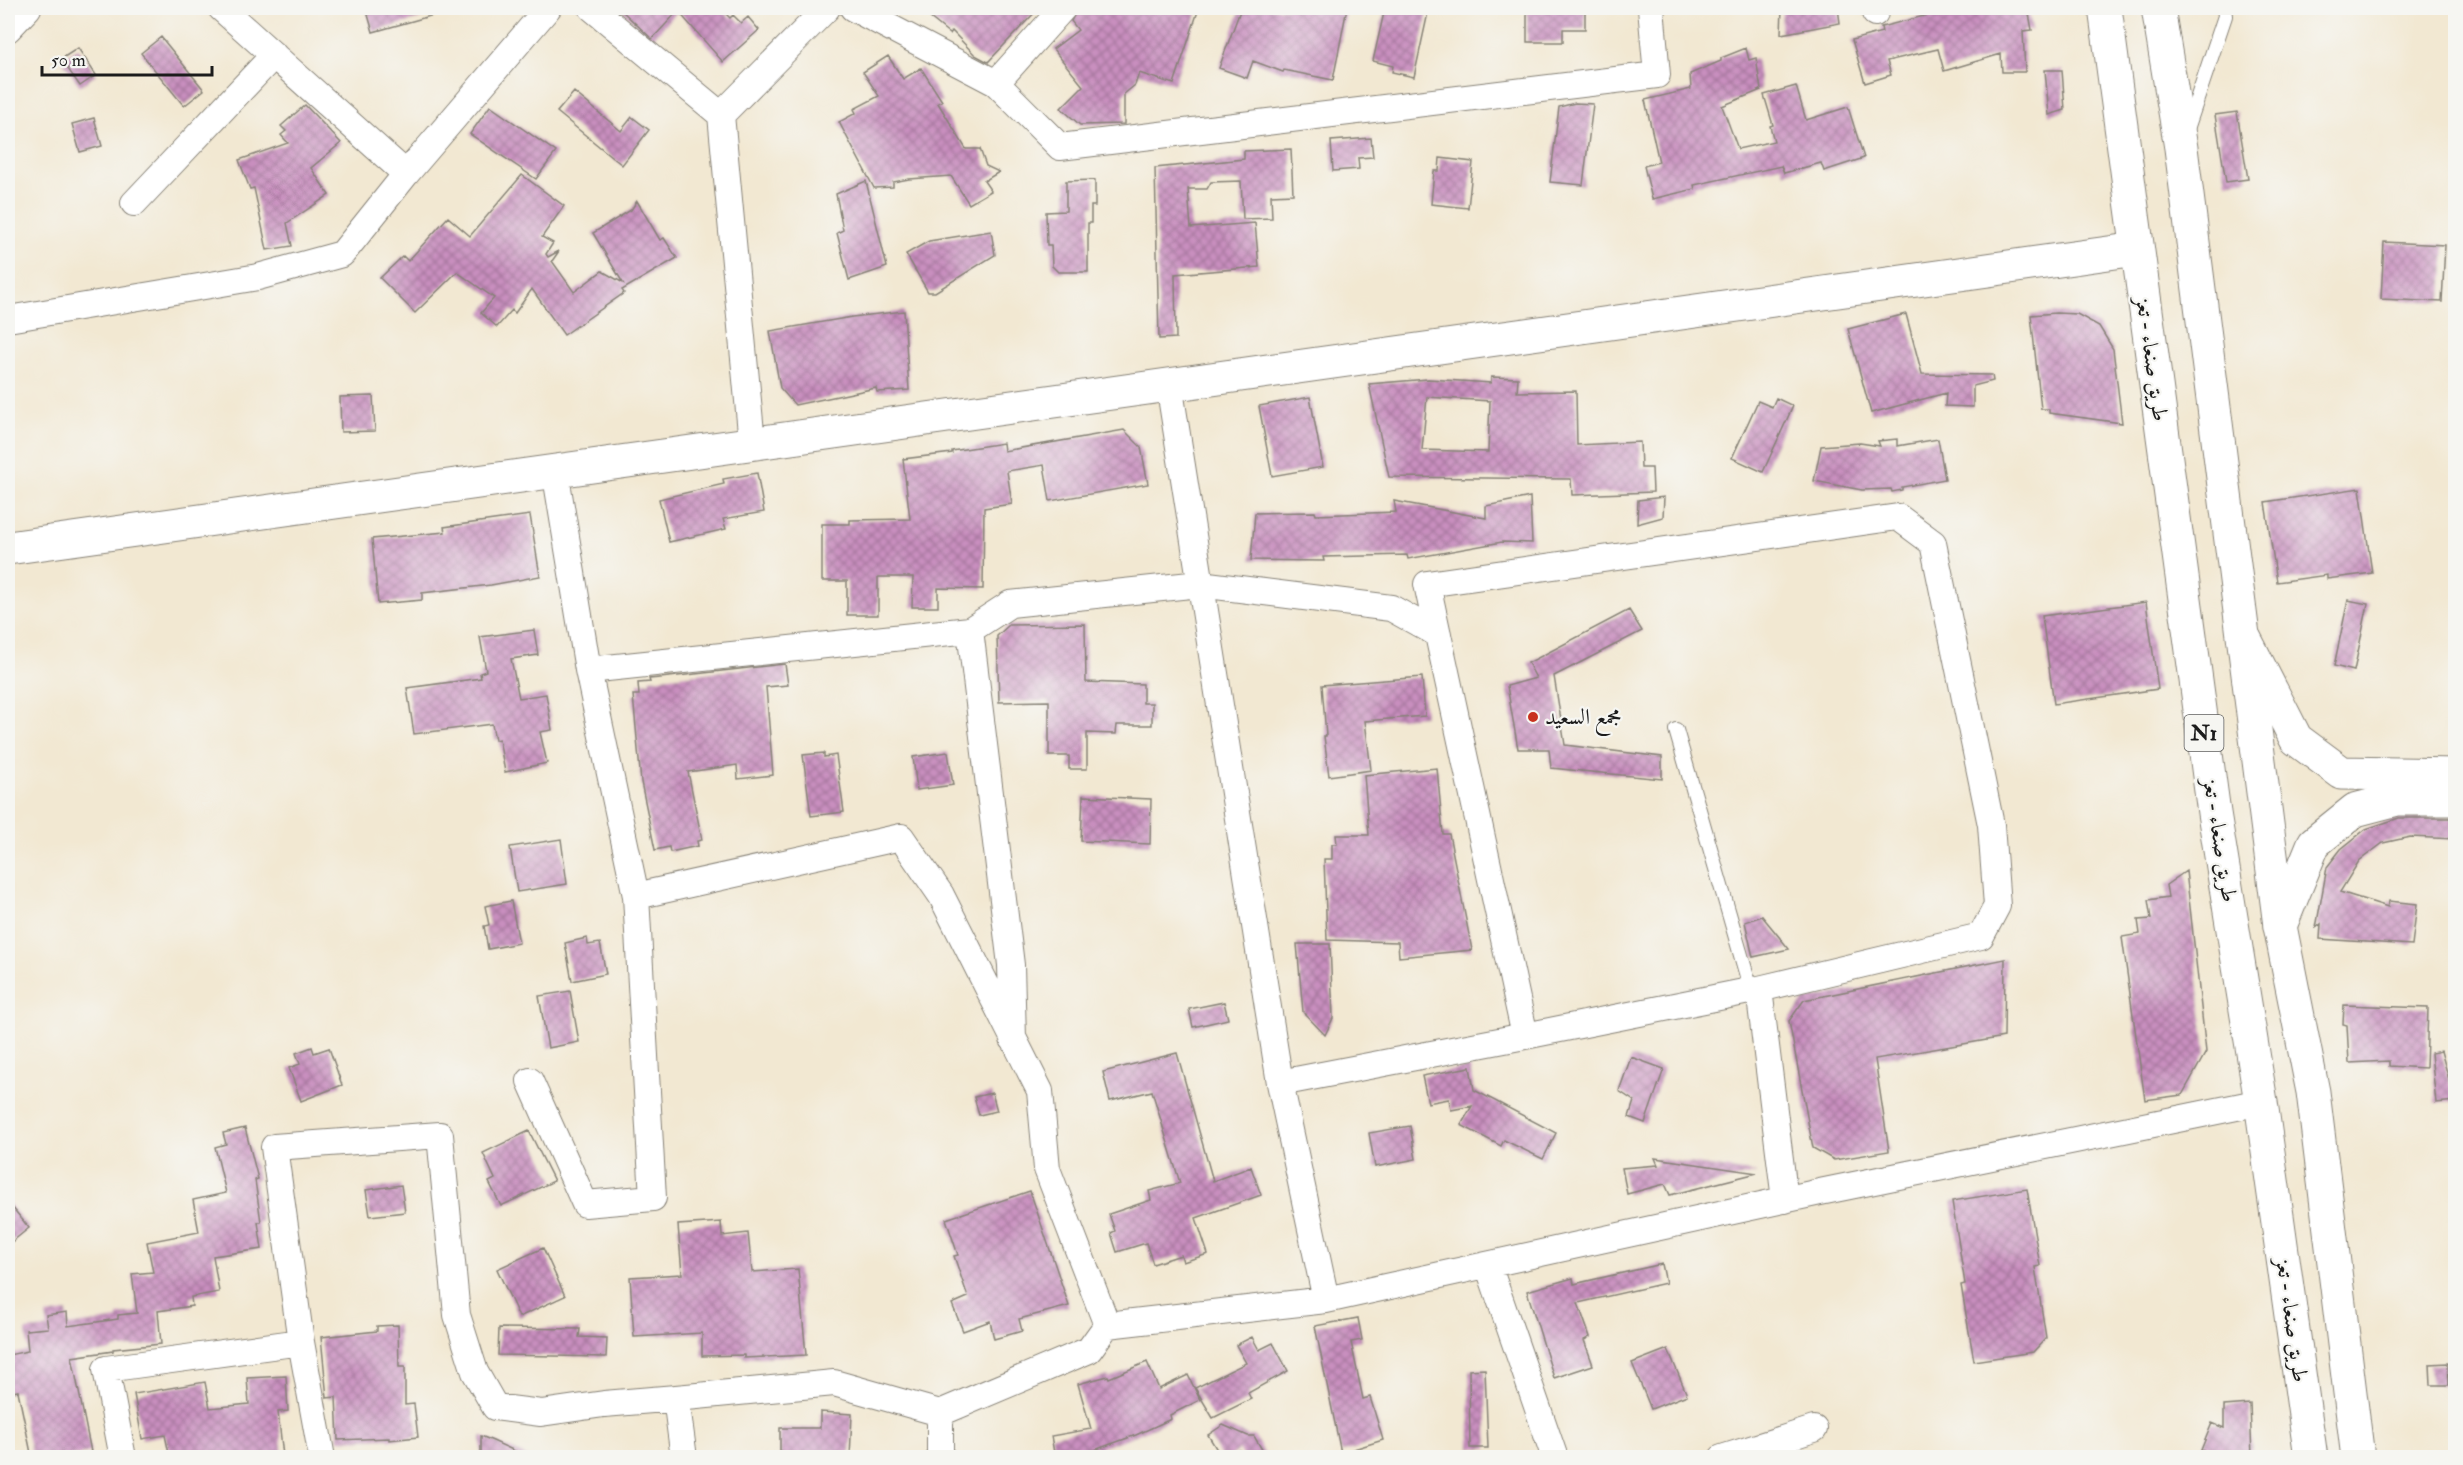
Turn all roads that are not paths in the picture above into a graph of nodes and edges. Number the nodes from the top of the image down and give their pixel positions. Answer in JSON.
{"nodes":[{"id":1,"x":28,"y":8,"type":"edge"},
{"id":2,"x":221,"y":8,"type":"edge"},
{"id":3,"x":548,"y":8,"type":"edge"},
{"id":4,"x":592,"y":8,"type":"edge"},
{"id":5,"x":826,"y":8,"type":"edge"},
{"id":6,"x":853,"y":8,"type":"edge"},
{"id":7,"x":1064,"y":8,"type":"edge"},
{"id":8,"x":1651,"y":8,"type":"edge"},
{"id":9,"x":2105,"y":8,"type":"edge"},
{"id":10,"x":2158,"y":8,"type":"edge"},
{"id":11,"x":2224,"y":8,"type":"edge"},
{"id":12,"x":8,"y":29,"type":"edge"},
{"id":13,"x":274,"y":55,"type":"junction"},
{"id":14,"x":996,"y":84,"type":"junction"},
{"id":15,"x":721,"y":115,"type":"junction"},
{"id":16,"x":2181,"y":148,"type":"junction"},
{"id":17,"x":406,"y":174,"type":"junction"},
{"id":18,"x":134,"y":203,"type":"dead end"},
{"id":19,"x":2137,"y":249,"type":"junction"},
{"id":20,"x":8,"y":319,"type":"edge"},
{"id":21,"x":1169,"y":384,"type":"junction"},
{"id":22,"x":752,"y":443,"type":"junction"},
{"id":23,"x":555,"y":471,"type":"junction"},
{"id":24,"x":8,"y":548,"type":"edge"},
{"id":25,"x":1200,"y":584,"type":"junction"},
{"id":26,"x":970,"y":630,"type":"junction"},
{"id":27,"x":2242,"y":632,"type":"junction"},
{"id":28,"x":1438,"y":634,"type":"junction"},
{"id":29,"x":588,"y":670,"type":"junction"},
{"id":30,"x":1676,"y":729,"type":"dead end"},
{"id":31,"x":2456,"y":775,"type":"edge"},
{"id":32,"x":2456,"y":799,"type":"edge"},
{"id":33,"x":636,"y":896,"type":"junction"},
{"id":34,"x":2280,"y":926,"type":"junction"},
{"id":35,"x":1755,"y":989,"type":"junction"},
{"id":36,"x":1526,"y":1036,"type":"junction"},
{"id":37,"x":1013,"y":1039,"type":"junction"},
{"id":38,"x":530,"y":1081,"type":"dead end"},
{"id":39,"x":1280,"y":1083,"type":"junction"},
{"id":40,"x":2262,"y":1102,"type":"junction"},
{"id":41,"x":1785,"y":1200,"type":"junction"},
{"id":42,"x":1488,"y":1265,"type":"junction"},
{"id":43,"x":1326,"y":1300,"type":"junction"},
{"id":44,"x":1107,"y":1325,"type":"junction"},
{"id":45,"x":301,"y":1342,"type":"junction"},
{"id":46,"x":676,"y":1398,"type":"junction"},
{"id":47,"x":940,"y":1413,"type":"junction"},
{"id":48,"x":1814,"y":1429,"type":"dead end"},
{"id":49,"x":123,"y":1458,"type":"edge"},
{"id":50,"x":322,"y":1458,"type":"edge"},
{"id":51,"x":684,"y":1458,"type":"edge"},
{"id":52,"x":940,"y":1458,"type":"edge"},
{"id":53,"x":1555,"y":1458,"type":"edge"},
{"id":54,"x":1722,"y":1458,"type":"edge"},
{"id":55,"x":2311,"y":1458,"type":"edge"},
{"id":56,"x":2358,"y":1458,"type":"edge"}],
"edges":[{"from":1,"to":12,"type":"street"},
{"from":2,"to":13,"type":"street"},
{"from":3,"to":17,"type":"street"},
{"from":4,"to":15,"type":"street"},
{"from":5,"to":15,"type":"street"},
{"from":6,"to":14,"type":"street"},
{"from":7,"to":14,"type":"street"},
{"from":8,"to":14,"type":"street"},
{"from":9,"to":19,"type":"main road","name":"طريق صنعاء - تعز","number":"N1"},
{"from":10,"to":16,"type":"main road","name":"طريق صنعاء - تعز","number":"N1"},
{"from":11,"to":16,"type":"lane"},
{"from":13,"to":17,"type":"street"},
{"from":13,"to":18,"type":"street"},
{"from":15,"to":22,"type":"street"},
{"from":16,"to":27,"type":"main road","name":"طريق صنعاء - تعز","number":"N1"},
{"from":17,"to":20,"type":"street"},
{"from":19,"to":21,"type":"main road"},
{"from":19,"to":40,"type":"main road","name":"طريق صنعاء - تعز","number":"N1"},
{"from":21,"to":22,"type":"main road"},
{"from":21,"to":25,"type":"street"},
{"from":22,"to":23,"type":"main road"},
{"from":23,"to":24,"type":"main road"},
{"from":23,"to":29,"type":"street"},
{"from":25,"to":26,"type":"street"},
{"from":25,"to":28,"type":"street"},
{"from":25,"to":39,"type":"street"},
{"from":26,"to":29,"type":"street"},
{"from":26,"to":37,"type":"street"},
{"from":27,"to":31,"type":"main road"},
{"from":27,"to":34,"type":"main road","name":"طريق صنعاء - تعز","number":"N1"},
{"from":28,"to":35,"type":"street"},
{"from":28,"to":36,"type":"street"},
{"from":29,"to":33,"type":"street"},
{"from":30,"to":35,"type":"lane"},
{"from":32,"to":34,"type":"main road"},
{"from":33,"to":37,"type":"street"},
{"from":33,"to":38,"type":"street"},
{"from":34,"to":56,"type":"main road","name":"طريق صنعاء - تعز","number":"N1"},
{"from":35,"to":36,"type":"street"},
{"from":35,"to":41,"type":"street"},
{"from":36,"to":39,"type":"street"},
{"from":37,"to":44,"type":"street"},
{"from":39,"to":43,"type":"street"},
{"from":40,"to":41,"type":"street"},
{"from":40,"to":55,"type":"main road","name":"طريق صنعاء - تعز","number":"N1"},
{"from":41,"to":42,"type":"street"},
{"from":42,"to":43,"type":"street"},
{"from":42,"to":53,"type":"street"},
{"from":43,"to":44,"type":"street"},
{"from":44,"to":47,"type":"street"},
{"from":45,"to":46,"type":"street"},
{"from":45,"to":49,"type":"street"},
{"from":45,"to":50,"type":"street"},
{"from":46,"to":47,"type":"street"},
{"from":46,"to":51,"type":"street"},
{"from":47,"to":52,"type":"street"},
{"from":48,"to":54,"type":"street"}]}
